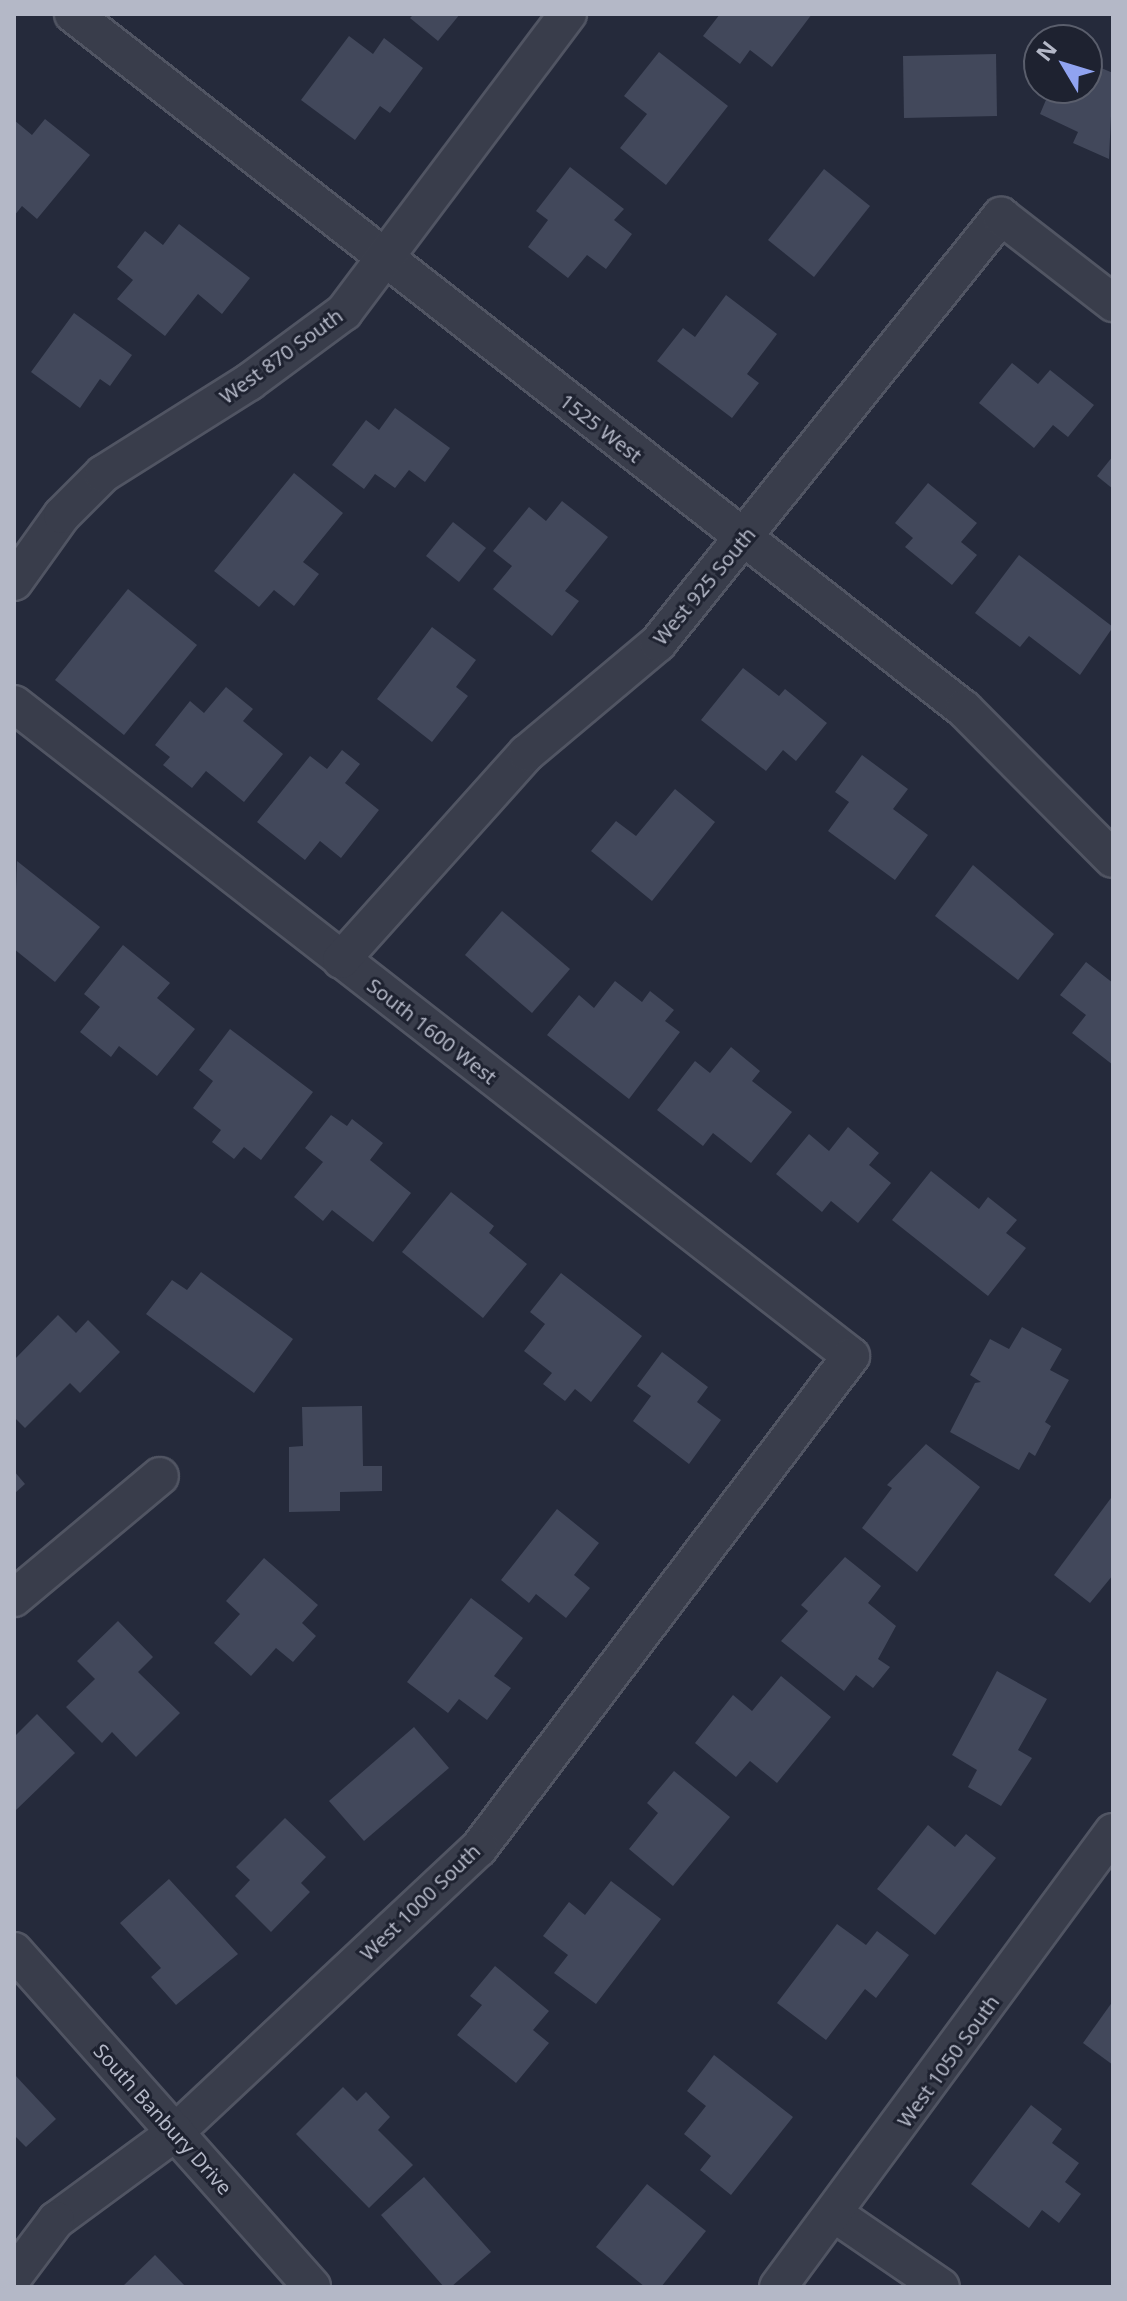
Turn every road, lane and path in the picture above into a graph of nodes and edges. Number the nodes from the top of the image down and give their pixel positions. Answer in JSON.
{"nodes":[{"id":1,"x":73,"y":14,"type":"edge"},
{"id":2,"x":568,"y":14,"type":"edge"},
{"id":3,"x":386,"y":258,"type":"junction"},
{"id":4,"x":1113,"y":303,"type":"edge"},
{"id":5,"x":744,"y":540,"type":"junction"},
{"id":6,"x":14,"y":582,"type":"edge"},
{"id":7,"x":14,"y":704,"type":"edge"},
{"id":8,"x":1113,"y":859,"type":"edge"},
{"id":9,"x":341,"y":960,"type":"junction"},
{"id":10,"x":851,"y":1356,"type":"joint"},
{"id":11,"x":160,"y":1476,"type":"dead end"},
{"id":12,"x":14,"y":1598,"type":"edge"},
{"id":13,"x":1113,"y":1832,"type":"edge"},
{"id":14,"x":14,"y":1951,"type":"edge"},
{"id":15,"x":176,"y":2132,"type":"junction"},
{"id":16,"x":836,"y":2215,"type":"junction"},
{"id":17,"x":14,"y":2276,"type":"edge"},
{"id":18,"x":312,"y":2287,"type":"edge"},
{"id":19,"x":778,"y":2287,"type":"edge"},
{"id":20,"x":941,"y":2287,"type":"edge"}],
"edges":[{"from":1,"to":3,"type":"street","name":"1525 West"},
{"from":2,"to":3,"type":"street","name":"West 870 South"},
{"from":3,"to":5,"type":"street","name":"1525 West"},
{"from":3,"to":6,"type":"street","name":"West 870 South"},
{"from":4,"to":5,"type":"street","name":"West 925 South"},
{"from":5,"to":8,"type":"street","name":"1525 West"},
{"from":5,"to":9,"type":"street","name":"West 925 South"},
{"from":7,"to":9,"type":"street","name":"South 1600 West"},
{"from":9,"to":10,"type":"street","name":"South 1600 West"},
{"from":10,"to":15,"type":"street","name":"West 1000 South"},
{"from":11,"to":12,"type":"street"},
{"from":13,"to":16,"type":"street","name":"West 1050 South"},
{"from":14,"to":15,"type":"street","name":"South Banbury Drive"},
{"from":15,"to":17,"type":"street","name":"West 1000 South"},
{"from":15,"to":18,"type":"street","name":"South Banbury Drive"},
{"from":16,"to":19,"type":"street","name":"West 1050 South"},
{"from":16,"to":20,"type":"street"}]}
